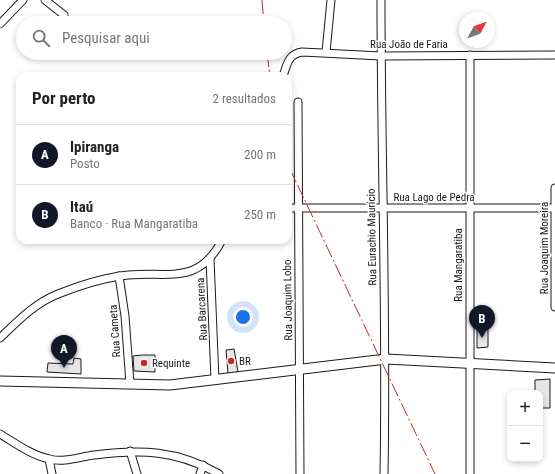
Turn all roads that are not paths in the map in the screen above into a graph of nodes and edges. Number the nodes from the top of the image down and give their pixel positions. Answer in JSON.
{"nodes":[{"id":1,"x":23,"y":0,"type":"edge"},
{"id":2,"x":45,"y":0,"type":"edge"},
{"id":3,"x":331,"y":0,"type":"edge"},
{"id":4,"x":381,"y":0,"type":"edge"},
{"id":5,"x":64,"y":15,"type":"dead end"},
{"id":6,"x":0,"y":24,"type":"edge"},
{"id":7,"x":326,"y":52,"type":"junction"},
{"id":8,"x":470,"y":55,"type":"junction"},
{"id":9,"x":381,"y":56,"type":"junction"},
{"id":10,"x":555,"y":56,"type":"edge"},
{"id":11,"x":292,"y":57,"type":"edge"},
{"id":12,"x":289,"y":60,"type":"edge"},
{"id":13,"x":284,"y":72,"type":"edge"},
{"id":14,"x":298,"y":102,"type":"dead end"},
{"id":15,"x":555,"y":188,"type":"edge"},
{"id":16,"x":292,"y":208,"type":"edge"},
{"id":17,"x":298,"y":208,"type":"junction"},
{"id":18,"x":382,"y":208,"type":"junction"},
{"id":19,"x":469,"y":208,"type":"junction"},
{"id":20,"x":555,"y":208,"type":"edge"},
{"id":21,"x":219,"y":244,"type":"edge"},
{"id":22,"x":210,"y":259,"type":"junction"},
{"id":23,"x":119,"y":276,"type":"junction"},
{"id":24,"x":555,"y":307,"type":"edge"},
{"id":25,"x":0,"y":338,"type":"edge"},
{"id":26,"x":386,"y":358,"type":"junction"},
{"id":27,"x":469,"y":364,"type":"junction"},
{"id":28,"x":555,"y":368,"type":"edge"},
{"id":29,"x":300,"y":369,"type":"junction"},
{"id":30,"x":215,"y":380,"type":"junction"},
{"id":31,"x":0,"y":381,"type":"edge"},
{"id":32,"x":130,"y":384,"type":"junction"},
{"id":33,"x":0,"y":434,"type":"edge"},
{"id":34,"x":130,"y":451,"type":"junction"},
{"id":35,"x":49,"y":459,"type":"junction"},
{"id":36,"x":203,"y":465,"type":"junction"},
{"id":37,"x":216,"y":473,"type":"edge"},
{"id":38,"x":52,"y":474,"type":"edge"},
{"id":39,"x":136,"y":474,"type":"edge"},
{"id":40,"x":200,"y":474,"type":"edge"},
{"id":41,"x":300,"y":474,"type":"edge"},
{"id":42,"x":384,"y":474,"type":"edge"},
{"id":43,"x":470,"y":474,"type":"edge"}],
"edges":[{"from":1,"to":6,"type":"street"},
{"from":2,"to":5,"type":"street"},
{"from":3,"to":7,"type":"street"},
{"from":4,"to":9,"type":"street","name":"Rua Eurachio Maurício"},
{"from":7,"to":9,"type":"street","name":"Rua João de Faria"},
{"from":7,"to":11,"type":"street","name":"Rua João de Faria"},
{"from":8,"to":9,"type":"street","name":"Rua João de Faria"},
{"from":8,"to":10,"type":"street","name":"Rua João de Faria"},
{"from":8,"to":19,"type":"street","name":"Rua Mangaratiba"},
{"from":9,"to":18,"type":"street","name":"Rua Eurachio Maurício"},
{"from":12,"to":13,"type":"street","name":"Rua João de Faria"},
{"from":14,"to":17,"type":"street","name":"Rua Joaquim Lobo"},
{"from":15,"to":20,"type":"street","name":"Rua Joaquim Moreira"},
{"from":16,"to":17,"type":"street","name":"Rua Lago de Pedra"},
{"from":17,"to":18,"type":"street","name":"Rua Lago de Pedra"},
{"from":17,"to":29,"type":"street","name":"Rua Joaquim Lobo"},
{"from":18,"to":19,"type":"street","name":"Rua Lago de Pedra"},
{"from":18,"to":26,"type":"street","name":"Rua Eurachio Maurício"},
{"from":19,"to":20,"type":"street","name":"Rua Lago de Pedra"},
{"from":19,"to":27,"type":"street","name":"Rua Mangaratiba"},
{"from":20,"to":24,"type":"street","name":"Rua Joaquim Moreira"},
{"from":21,"to":22,"type":"street"},
{"from":22,"to":23,"type":"street"},
{"from":22,"to":30,"type":"street","name":"Rua Barcarena"},
{"from":23,"to":25,"type":"street"},
{"from":23,"to":32,"type":"street","name":"Rua Cameta"},
{"from":26,"to":27,"type":"main road"},
{"from":26,"to":29,"type":"main road"},
{"from":26,"to":42,"type":"street","name":"Rua Eurachio Maurício"},
{"from":27,"to":28,"type":"main road"},
{"from":27,"to":43,"type":"street","name":"Rua Mangaratiba"},
{"from":29,"to":30,"type":"main road"},
{"from":29,"to":41,"type":"street","name":"Rua Joaquim Lobo"},
{"from":30,"to":32,"type":"main road"},
{"from":31,"to":32,"type":"main road"},
{"from":33,"to":35,"type":"street"},
{"from":34,"to":35,"type":"street"},
{"from":34,"to":36,"type":"street"},
{"from":34,"to":39,"type":"street"},
{"from":35,"to":38,"type":"street"},
{"from":36,"to":37,"type":"street"},
{"from":36,"to":40,"type":"street"}]}
